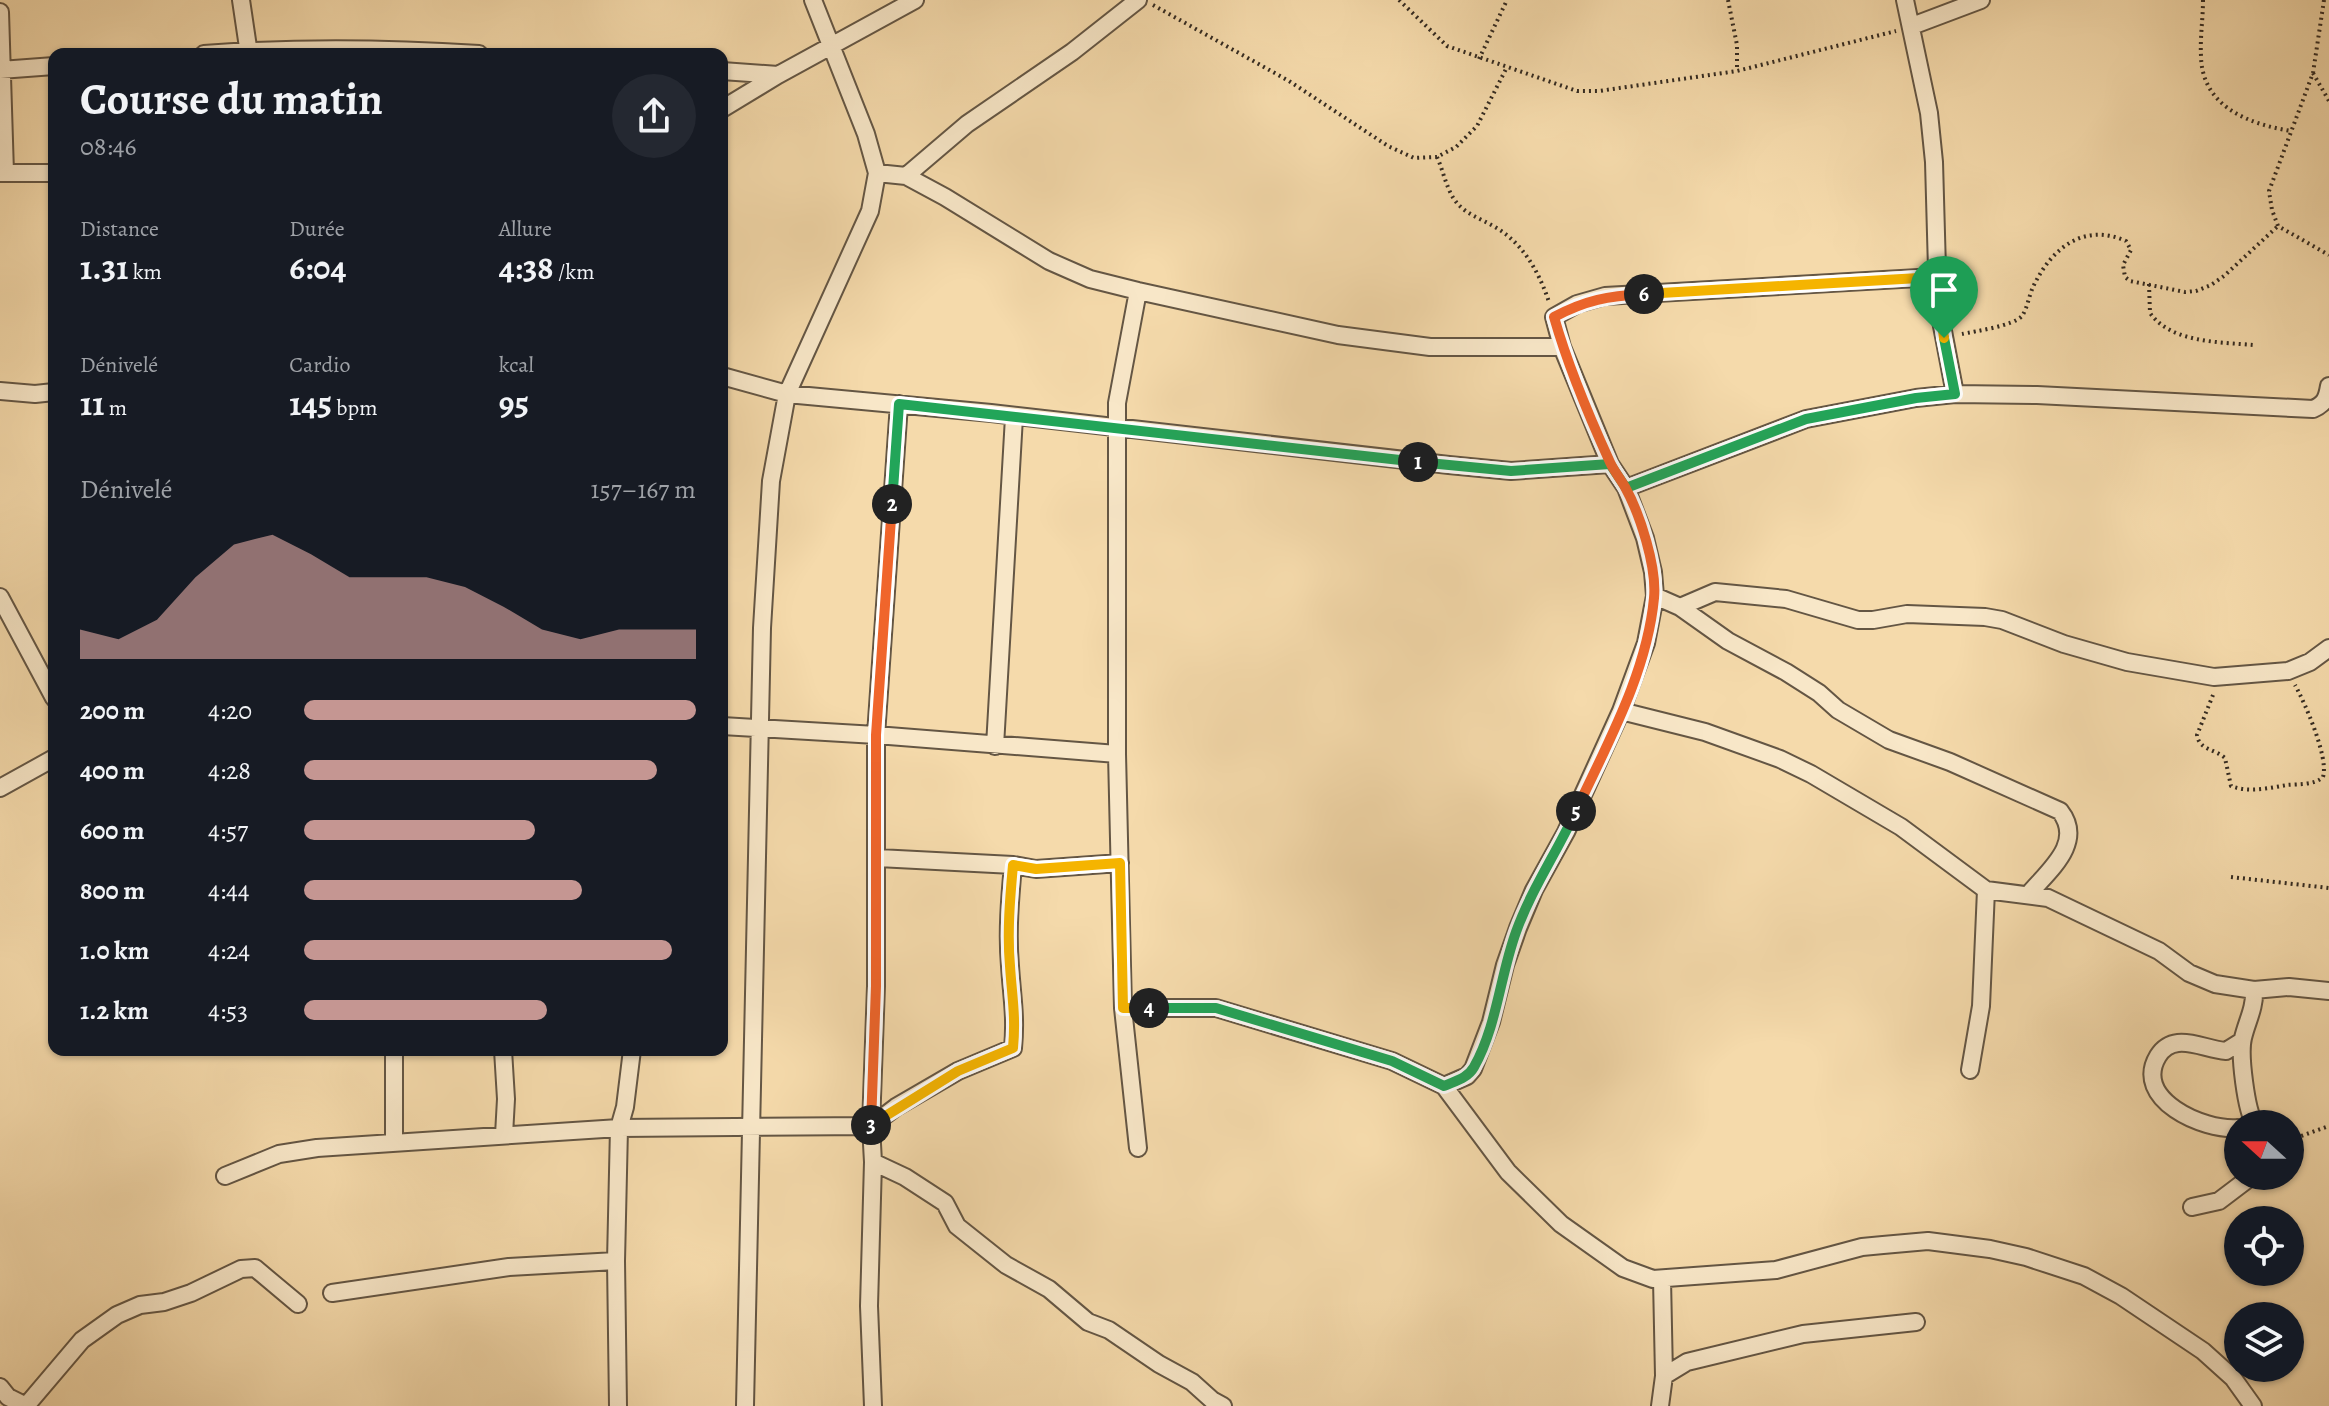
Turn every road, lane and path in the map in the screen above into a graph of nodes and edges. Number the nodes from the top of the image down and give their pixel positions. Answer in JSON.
{"nodes":[{"id":1,"x":241,"y":0,"type":"edge"},
{"id":2,"x":813,"y":0,"type":"edge"},
{"id":3,"x":915,"y":0,"type":"edge"},
{"id":4,"x":1138,"y":0,"type":"edge"},
{"id":5,"x":1144,"y":0,"type":"edge"},
{"id":6,"x":1399,"y":0,"type":"edge"},
{"id":7,"x":1507,"y":0,"type":"edge"},
{"id":8,"x":1728,"y":0,"type":"edge"},
{"id":9,"x":1905,"y":0,"type":"edge"},
{"id":10,"x":1981,"y":0,"type":"edge"},
{"id":11,"x":2203,"y":0,"type":"edge"},
{"id":12,"x":2324,"y":0,"type":"edge"},
{"id":13,"x":0,"y":12,"type":"edge"},
{"id":14,"x":1912,"y":26,"type":"junction"},
{"id":15,"x":832,"y":47,"type":"junction"},
{"id":16,"x":248,"y":48,"type":"edge"},
{"id":17,"x":1479,"y":59,"type":"junction"},
{"id":18,"x":48,"y":66,"type":"edge"},
{"id":19,"x":1506,"y":69,"type":"junction"},
{"id":20,"x":1,"y":70,"type":"edge"},
{"id":21,"x":728,"y":71,"type":"edge"},
{"id":22,"x":1737,"y":71,"type":"junction"},
{"id":23,"x":2313,"y":73,"type":"junction"},
{"id":24,"x":778,"y":75,"type":"junction"},
{"id":25,"x":2329,"y":101,"type":"edge"},
{"id":26,"x":728,"y":105,"type":"edge"},
{"id":27,"x":2291,"y":131,"type":"junction"},
{"id":28,"x":1437,"y":157,"type":"junction"},
{"id":29,"x":2,"y":173,"type":"edge"},
{"id":30,"x":48,"y":173,"type":"edge"},
{"id":31,"x":877,"y":173,"type":"junction"},
{"id":32,"x":906,"y":176,"type":"junction"},
{"id":33,"x":2278,"y":226,"type":"junction"},
{"id":34,"x":2329,"y":255,"type":"edge"},
{"id":35,"x":1936,"y":277,"type":"junction"},
{"id":36,"x":2149,"y":284,"type":"junction"},
{"id":37,"x":1138,"y":291,"type":"junction"},
{"id":38,"x":1554,"y":317,"type":"junction"},
{"id":39,"x":1944,"y":338,"type":"junction"},
{"id":40,"x":2253,"y":345,"type":"dead end"},
{"id":41,"x":1562,"y":347,"type":"junction"},
{"id":42,"x":728,"y":378,"type":"edge"},
{"id":43,"x":2329,"y":386,"type":"edge"},
{"id":44,"x":0,"y":391,"type":"edge"},
{"id":45,"x":48,"y":393,"type":"edge"},
{"id":46,"x":787,"y":394,"type":"junction"},
{"id":47,"x":1955,"y":394,"type":"junction"},
{"id":48,"x":899,"y":404,"type":"junction"},
{"id":49,"x":1014,"y":417,"type":"junction"},
{"id":50,"x":1118,"y":427,"type":"junction"},
{"id":51,"x":1610,"y":464,"type":"junction"},
{"id":52,"x":1626,"y":488,"type":"junction"},
{"id":53,"x":1655,"y":596,"type":"junction"},
{"id":54,"x":0,"y":597,"type":"edge"},
{"id":55,"x":1680,"y":607,"type":"junction"},
{"id":56,"x":2329,"y":648,"type":"edge"},
{"id":57,"x":2288,"y":671,"type":"junction"},
{"id":58,"x":2214,"y":677,"type":"junction"},
{"id":59,"x":48,"y":687,"type":"edge"},
{"id":60,"x":1621,"y":711,"type":"junction"},
{"id":61,"x":728,"y":726,"type":"edge"},
{"id":62,"x":761,"y":727,"type":"junction"},
{"id":63,"x":876,"y":735,"type":"junction"},
{"id":64,"x":995,"y":746,"type":"junction"},
{"id":65,"x":1117,"y":754,"type":"junction"},
{"id":66,"x":48,"y":761,"type":"edge"},
{"id":67,"x":0,"y":788,"type":"edge"},
{"id":68,"x":878,"y":858,"type":"junction"},
{"id":69,"x":1120,"y":863,"type":"junction"},
{"id":70,"x":1013,"y":865,"type":"junction"},
{"id":71,"x":2231,"y":877,"type":"dead end"},
{"id":72,"x":2329,"y":888,"type":"edge"},
{"id":73,"x":1986,"y":890,"type":"junction"},
{"id":74,"x":2028,"y":895,"type":"junction"},
{"id":75,"x":2254,"y":990,"type":"junction"},
{"id":76,"x":2329,"y":991,"type":"edge"},
{"id":77,"x":1123,"y":1008,"type":"junction"},
{"id":78,"x":2242,"y":1041,"type":"junction"},
{"id":79,"x":394,"y":1056,"type":"edge"},
{"id":80,"x":503,"y":1056,"type":"edge"},
{"id":81,"x":631,"y":1056,"type":"edge"},
{"id":82,"x":1970,"y":1070,"type":"dead end"},
{"id":83,"x":1444,"y":1086,"type":"junction"},
{"id":84,"x":2247,"y":1110,"type":"edge"},
{"id":85,"x":2224,"y":1125,"type":"edge"},
{"id":86,"x":871,"y":1126,"type":"junction"},
{"id":87,"x":2329,"y":1126,"type":"edge"},
{"id":88,"x":619,"y":1128,"type":"junction"},
{"id":89,"x":751,"y":1128,"type":"junction"},
{"id":90,"x":504,"y":1135,"type":"junction"},
{"id":91,"x":2304,"y":1135,"type":"edge"},
{"id":92,"x":394,"y":1142,"type":"junction"},
{"id":93,"x":1138,"y":1148,"type":"dead end"},
{"id":94,"x":873,"y":1162,"type":"junction"},
{"id":95,"x":225,"y":1176,"type":"dead end"},
{"id":96,"x":2234,"y":1190,"type":"edge"},
{"id":97,"x":2192,"y":1207,"type":"dead end"},
{"id":98,"x":616,"y":1261,"type":"junction"},
{"id":99,"x":1662,"y":1279,"type":"junction"},
{"id":100,"x":332,"y":1293,"type":"dead end"},
{"id":101,"x":298,"y":1304,"type":"dead end"},
{"id":102,"x":1916,"y":1322,"type":"dead end"},
{"id":103,"x":1664,"y":1376,"type":"junction"},
{"id":104,"x":0,"y":1387,"type":"edge"},
{"id":105,"x":26,"y":1406,"type":"edge"},
{"id":106,"x":618,"y":1406,"type":"edge"},
{"id":107,"x":745,"y":1406,"type":"edge"},
{"id":108,"x":873,"y":1406,"type":"edge"},
{"id":109,"x":1223,"y":1406,"type":"edge"},
{"id":110,"x":1660,"y":1406,"type":"edge"},
{"id":111,"x":2253,"y":1406,"type":"edge"}],
"edges":[{"from":1,"to":16,"type":"street"},
{"from":2,"to":15,"type":"street"},
{"from":3,"to":15,"type":"street"},
{"from":4,"to":32,"type":"street"},
{"from":5,"to":28,"type":"path"},
{"from":6,"to":17,"type":"path"},
{"from":7,"to":17,"type":"path"},
{"from":8,"to":22,"type":"path"},
{"from":9,"to":14,"type":"street"},
{"from":10,"to":14,"type":"street"},
{"from":11,"to":27,"type":"path"},
{"from":12,"to":23,"type":"path"},
{"from":13,"to":20,"type":"street"},
{"from":14,"to":22,"type":"path"},
{"from":14,"to":35,"type":"street"},
{"from":15,"to":24,"type":"street"},
{"from":15,"to":31,"type":"street"},
{"from":17,"to":19,"type":"path"},
{"from":18,"to":20,"type":"street"},
{"from":19,"to":22,"type":"path"},
{"from":19,"to":28,"type":"path"},
{"from":20,"to":29,"type":"street"},
{"from":21,"to":24,"type":"street"},
{"from":23,"to":25,"type":"path"},
{"from":23,"to":27,"type":"path"},
{"from":24,"to":26,"type":"street"},
{"from":27,"to":33,"type":"path"},
{"from":28,"to":38,"type":"path"},
{"from":29,"to":30,"type":"street"},
{"from":31,"to":32,"type":"street"},
{"from":31,"to":46,"type":"street"},
{"from":32,"to":37,"type":"street"},
{"from":33,"to":34,"type":"path"},
{"from":33,"to":36,"type":"path"},
{"from":35,"to":38,"type":"street"},
{"from":35,"to":39,"type":"street"},
{"from":36,"to":39,"type":"path"},
{"from":36,"to":40,"type":"path"},
{"from":37,"to":41,"type":"street"},
{"from":37,"to":50,"type":"street"},
{"from":38,"to":41,"type":"street"},
{"from":39,"to":47,"type":"street"},
{"from":41,"to":51,"type":"street"},
{"from":42,"to":46,"type":"street"},
{"from":43,"to":47,"type":"street"},
{"from":44,"to":45,"type":"street"},
{"from":46,"to":48,"type":"street"},
{"from":46,"to":62,"type":"street"},
{"from":47,"to":52,"type":"street"},
{"from":48,"to":49,"type":"street"},
{"from":48,"to":63,"type":"street"},
{"from":49,"to":50,"type":"street"},
{"from":49,"to":64,"type":"street"},
{"from":50,"to":51,"type":"street"},
{"from":50,"to":65,"type":"street"},
{"from":51,"to":52,"type":"street"},
{"from":52,"to":53,"type":"street"},
{"from":53,"to":55,"type":"street"},
{"from":53,"to":60,"type":"street"},
{"from":54,"to":59,"type":"street"},
{"from":55,"to":58,"type":"street"},
{"from":55,"to":74,"type":"street"},
{"from":56,"to":57,"type":"street"},
{"from":57,"to":58,"type":"street"},
{"from":57,"to":58,"type":"path"},
{"from":60,"to":73,"type":"street"},
{"from":60,"to":83,"type":"street"},
{"from":61,"to":62,"type":"street"},
{"from":62,"to":63,"type":"street"},
{"from":62,"to":89,"type":"street"},
{"from":63,"to":64,"type":"street"},
{"from":63,"to":68,"type":"street"},
{"from":64,"to":65,"type":"street"},
{"from":65,"to":69,"type":"street"},
{"from":66,"to":67,"type":"street"},
{"from":68,"to":70,"type":"street"},
{"from":68,"to":86,"type":"street"},
{"from":69,"to":70,"type":"street"},
{"from":69,"to":77,"type":"street"},
{"from":70,"to":86,"type":"street"},
{"from":71,"to":72,"type":"path"},
{"from":73,"to":74,"type":"street"},
{"from":73,"to":82,"type":"street"},
{"from":74,"to":75,"type":"street"},
{"from":75,"to":76,"type":"street"},
{"from":75,"to":78,"type":"street"},
{"from":77,"to":83,"type":"street"},
{"from":77,"to":93,"type":"street"},
{"from":78,"to":84,"type":"street"},
{"from":78,"to":85,"type":"street"},
{"from":79,"to":92,"type":"street"},
{"from":80,"to":90,"type":"street"},
{"from":81,"to":88,"type":"street"},
{"from":83,"to":99,"type":"street"},
{"from":86,"to":89,"type":"street"},
{"from":86,"to":94,"type":"street"},
{"from":87,"to":91,"type":"path"},
{"from":88,"to":89,"type":"street"},
{"from":88,"to":90,"type":"street"},
{"from":88,"to":98,"type":"street"},
{"from":89,"to":107,"type":"street"},
{"from":90,"to":92,"type":"street"},
{"from":92,"to":95,"type":"street"},
{"from":94,"to":108,"type":"street"},
{"from":94,"to":109,"type":"street"},
{"from":96,"to":97,"type":"street"},
{"from":98,"to":100,"type":"street"},
{"from":98,"to":106,"type":"street"},
{"from":99,"to":103,"type":"street"},
{"from":99,"to":111,"type":"street"},
{"from":101,"to":105,"type":"street"},
{"from":102,"to":103,"type":"street"},
{"from":103,"to":110,"type":"street"},
{"from":104,"to":105,"type":"street"}]}
